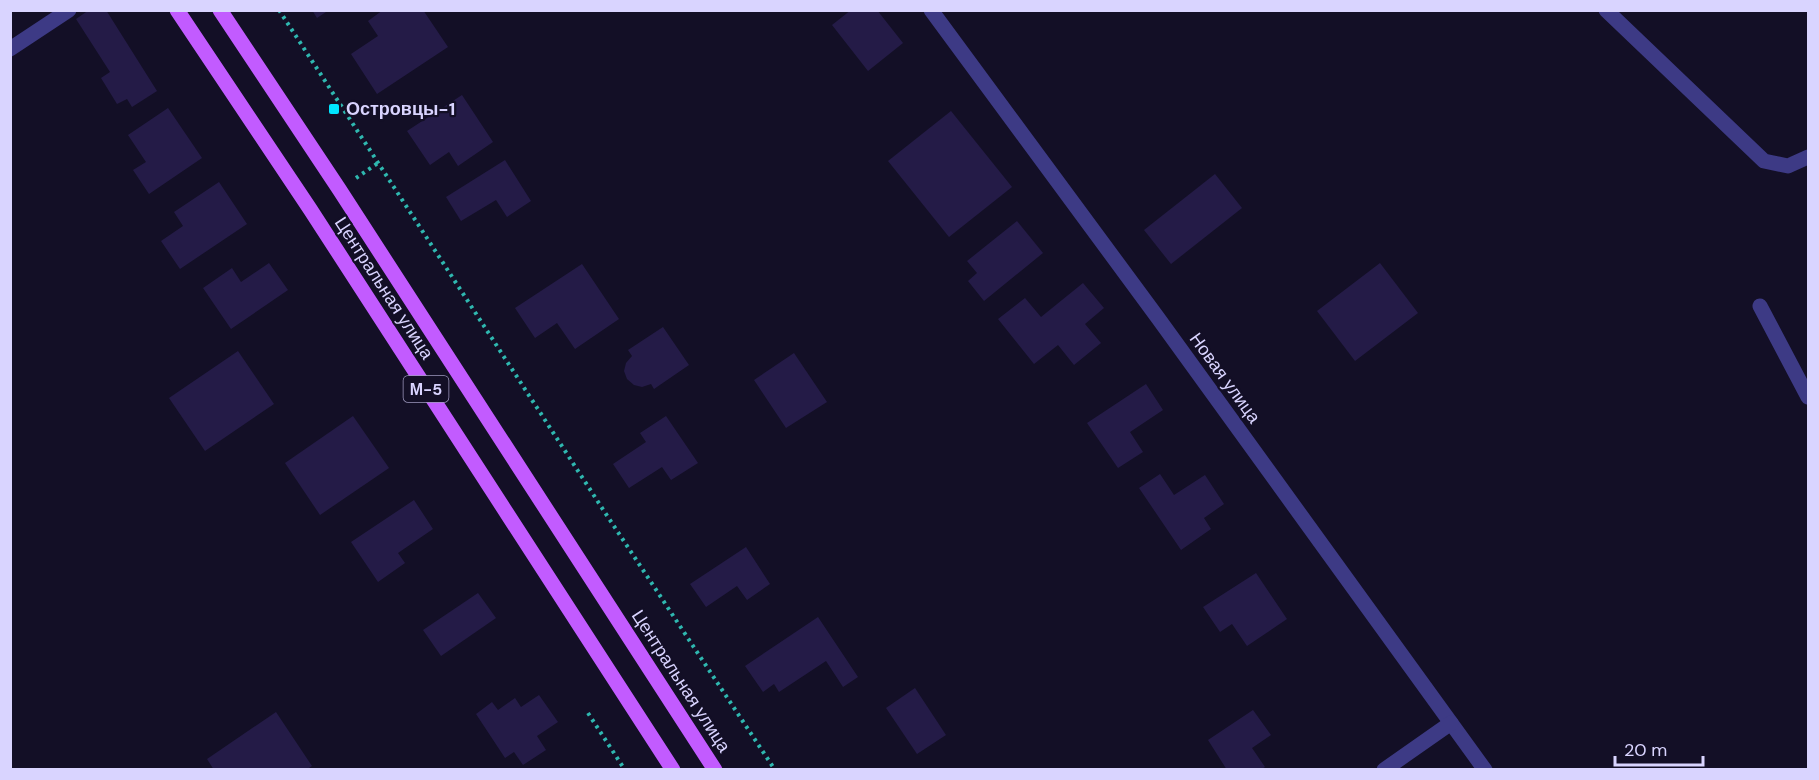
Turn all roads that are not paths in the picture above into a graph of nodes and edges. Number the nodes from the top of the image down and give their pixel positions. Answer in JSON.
{"nodes":[{"id":1,"x":69,"y":10,"type":"edge"},
{"id":2,"x":177,"y":10,"type":"edge"},
{"id":3,"x":220,"y":10,"type":"edge"},
{"id":4,"x":931,"y":10,"type":"edge"},
{"id":5,"x":1606,"y":10,"type":"edge"},
{"id":6,"x":10,"y":49,"type":"edge"},
{"id":7,"x":1809,"y":157,"type":"edge"},
{"id":8,"x":1760,"y":306,"type":"dead end"},
{"id":9,"x":1809,"y":397,"type":"edge"},
{"id":10,"x":1451,"y":723,"type":"junction"},
{"id":11,"x":673,"y":770,"type":"edge"},
{"id":12,"x":715,"y":770,"type":"edge"},
{"id":13,"x":1384,"y":770,"type":"edge"},
{"id":14,"x":1485,"y":770,"type":"edge"}],
"edges":[{"from":1,"to":6,"type":"street"},
{"from":2,"to":11,"type":"main road","name":"Центральная улица","number":"М-5"},
{"from":3,"to":12,"type":"main road","name":"Центральная улица","number":"М-5"},
{"from":4,"to":10,"type":"street","name":"Новая улица"},
{"from":5,"to":7,"type":"street"},
{"from":8,"to":9,"type":"street"},
{"from":10,"to":13,"type":"street"},
{"from":10,"to":14,"type":"street","name":"Новая улица"}]}
